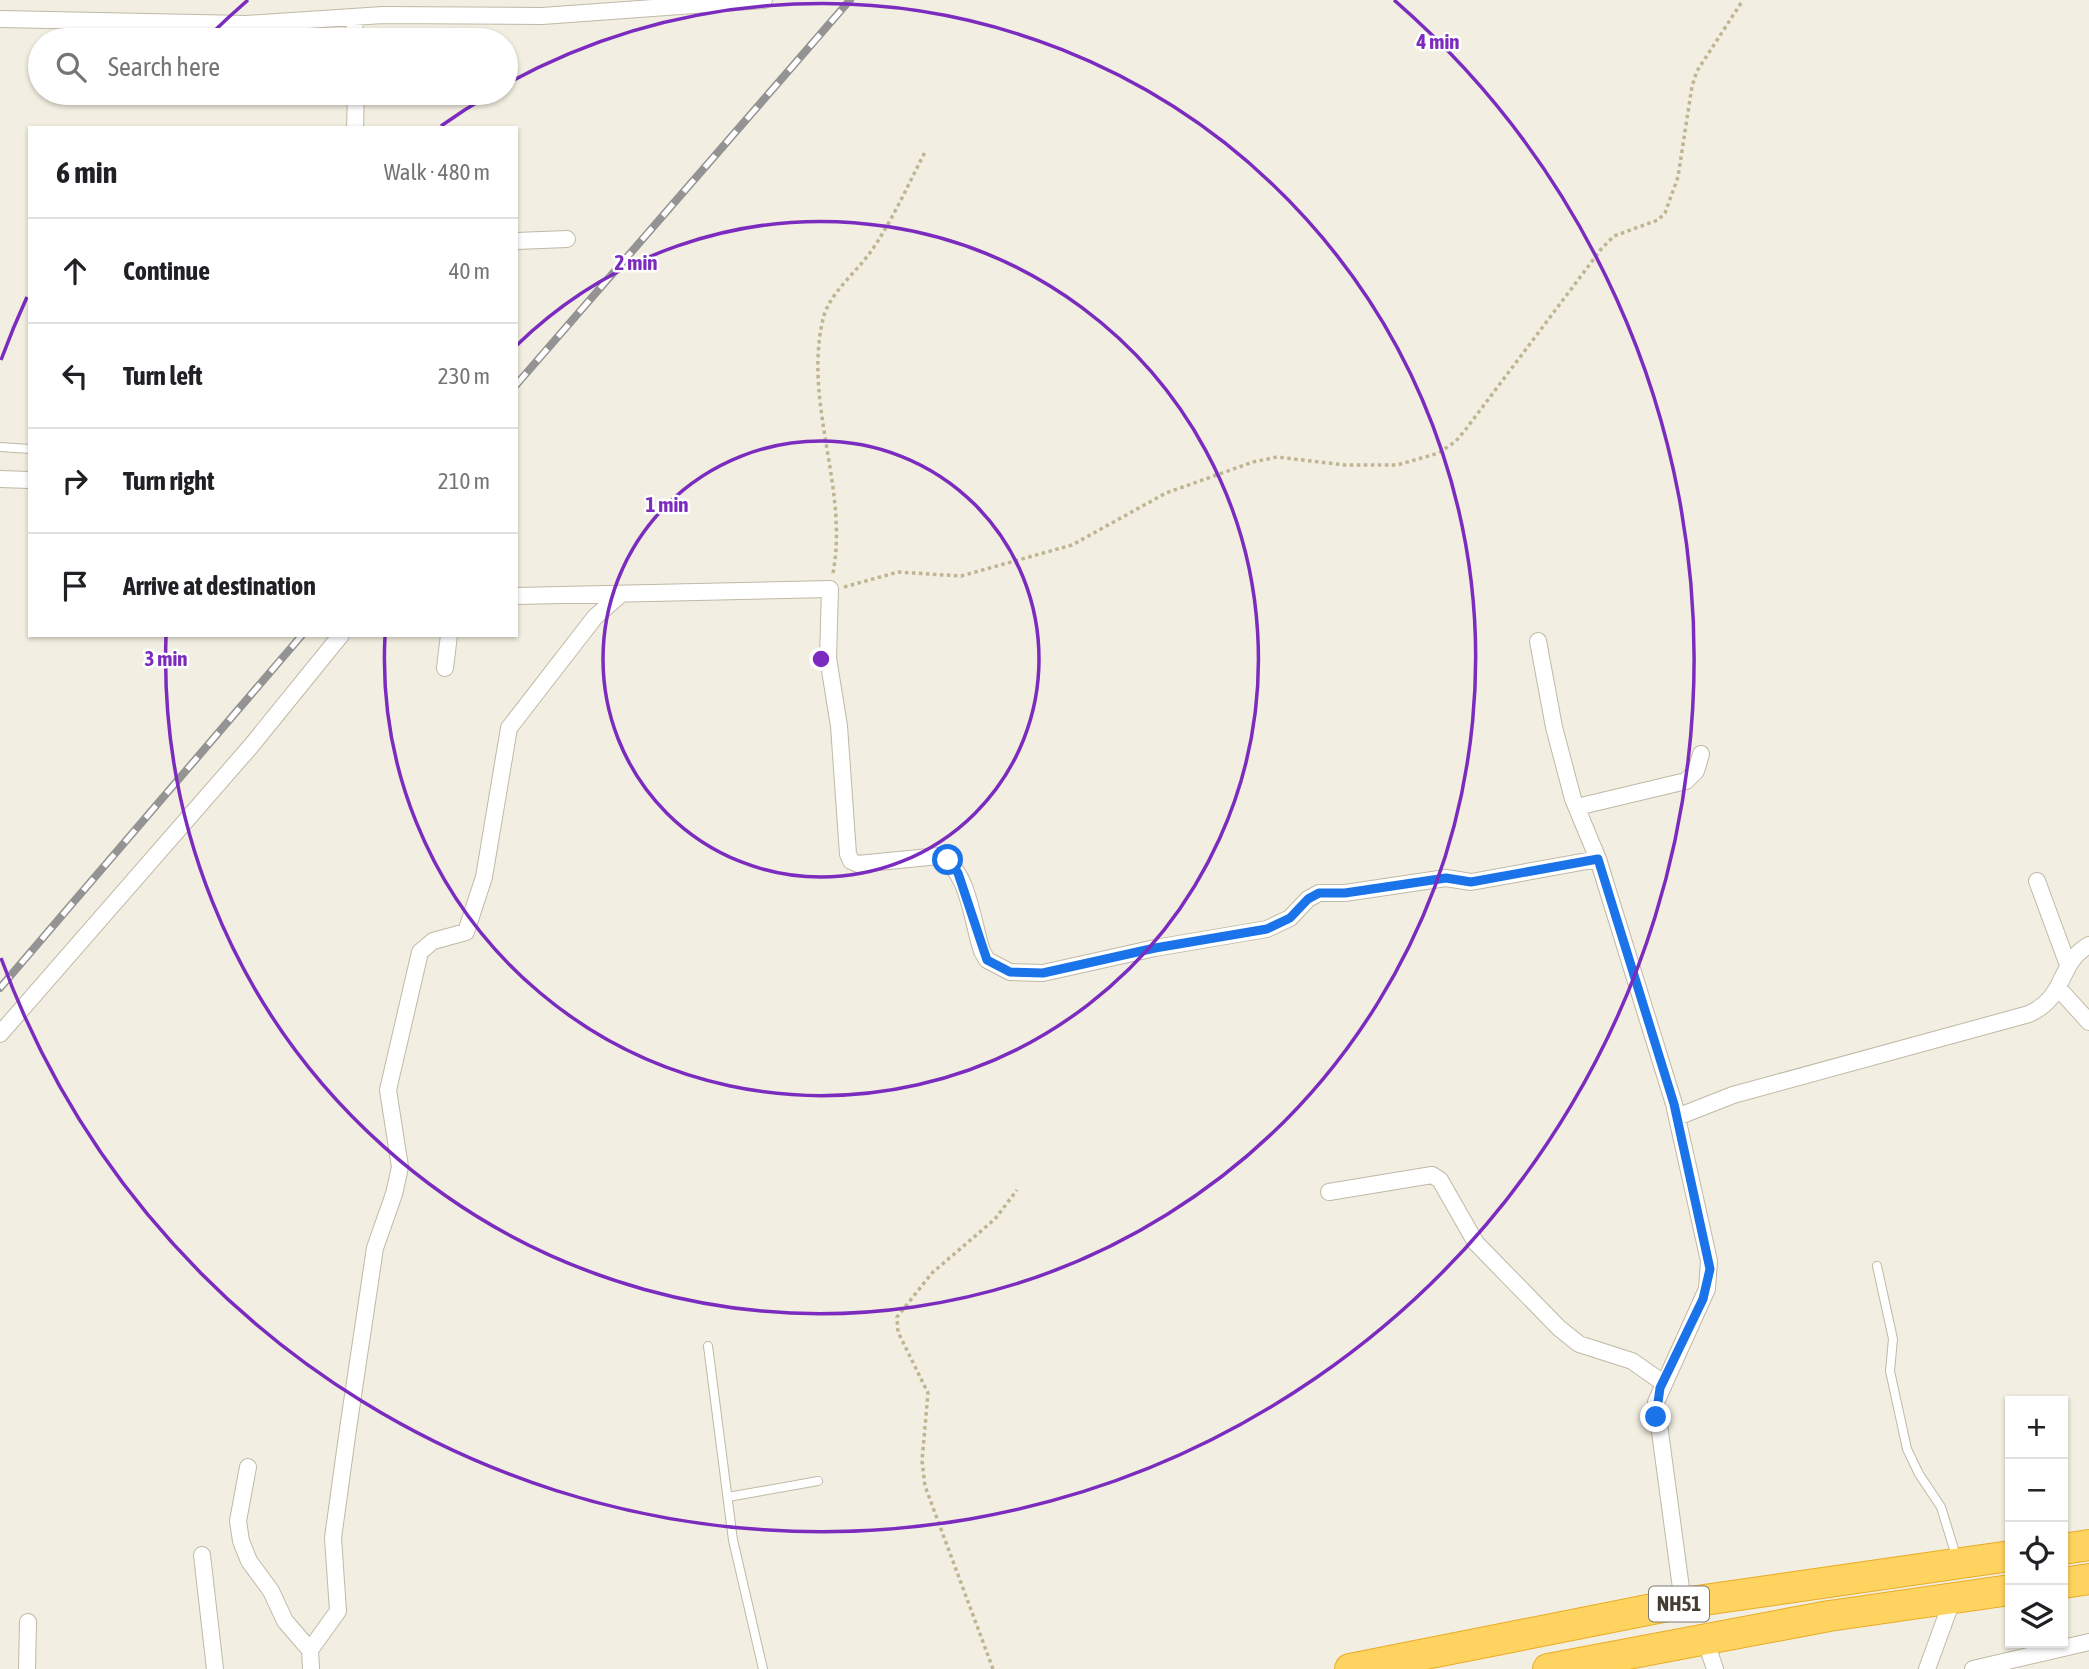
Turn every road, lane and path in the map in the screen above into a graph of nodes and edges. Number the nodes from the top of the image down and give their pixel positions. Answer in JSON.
{"nodes":[{"id":1,"x":764,"y":0,"type":"edge"},
{"id":2,"x":1743,"y":0,"type":"edge"},
{"id":3,"x":354,"y":17,"type":"junction"},
{"id":4,"x":0,"y":19,"type":"edge"},
{"id":5,"x":354,"y":28,"type":"edge"},
{"id":6,"x":356,"y":105,"type":"edge"},
{"id":7,"x":355,"y":126,"type":"edge"},
{"id":8,"x":925,"y":152,"type":"dead end"},
{"id":9,"x":567,"y":239,"type":"dead end"},
{"id":10,"x":518,"y":241,"type":"edge"},
{"id":11,"x":0,"y":447,"type":"edge"},
{"id":12,"x":28,"y":449,"type":"edge"},
{"id":13,"x":0,"y":479,"type":"edge"},
{"id":14,"x":28,"y":480,"type":"edge"},
{"id":15,"x":831,"y":590,"type":"junction"},
{"id":16,"x":621,"y":594,"type":"junction"},
{"id":17,"x":518,"y":596,"type":"edge"},
{"id":18,"x":339,"y":637,"type":"edge"},
{"id":19,"x":449,"y":637,"type":"edge"},
{"id":20,"x":1538,"y":641,"type":"dead end"},
{"id":21,"x":445,"y":668,"type":"dead end"},
{"id":22,"x":1701,"y":754,"type":"dead end"},
{"id":23,"x":1577,"y":807,"type":"junction"},
{"id":24,"x":1598,"y":859,"type":"junction"},
{"id":25,"x":2037,"y":881,"type":"dead end"},
{"id":26,"x":2089,"y":945,"type":"edge"},
{"id":27,"x":2068,"y":965,"type":"junction"},
{"id":28,"x":2059,"y":989,"type":"junction"},
{"id":29,"x":2089,"y":1022,"type":"edge"},
{"id":30,"x":0,"y":1034,"type":"edge"},
{"id":31,"x":1678,"y":1117,"type":"junction"},
{"id":32,"x":1017,"y":1190,"type":"dead end"},
{"id":33,"x":1329,"y":1192,"type":"dead end"},
{"id":34,"x":1877,"y":1266,"type":"dead end"},
{"id":35,"x":708,"y":1346,"type":"dead end"},
{"id":36,"x":1662,"y":1382,"type":"junction"},
{"id":37,"x":248,"y":1467,"type":"dead end"},
{"id":38,"x":818,"y":1481,"type":"dead end"},
{"id":39,"x":727,"y":1497,"type":"junction"},
{"id":40,"x":2089,"y":1545,"type":"edge"},
{"id":41,"x":2068,"y":1548,"type":"edge"},
{"id":42,"x":202,"y":1555,"type":"dead end"},
{"id":43,"x":2005,"y":1557,"type":"edge"},
{"id":44,"x":1958,"y":1564,"type":"junction"},
{"id":45,"x":2089,"y":1579,"type":"edge"},
{"id":46,"x":2068,"y":1582,"type":"edge"},
{"id":47,"x":2005,"y":1591,"type":"edge"},
{"id":48,"x":1954,"y":1598,"type":"junction"},
{"id":49,"x":1683,"y":1603,"type":"junction"},
{"id":50,"x":28,"y":1622,"type":"dead end"},
{"id":51,"x":1704,"y":1639,"type":"junction"},
{"id":52,"x":2089,"y":1642,"type":"edge"},
{"id":53,"x":310,"y":1650,"type":"junction"},
{"id":54,"x":27,"y":1669,"type":"edge"},
{"id":55,"x":215,"y":1669,"type":"edge"},
{"id":56,"x":311,"y":1669,"type":"edge"},
{"id":57,"x":763,"y":1669,"type":"edge"},
{"id":58,"x":993,"y":1669,"type":"edge"},
{"id":59,"x":1350,"y":1669,"type":"edge"},
{"id":60,"x":1548,"y":1669,"type":"edge"},
{"id":61,"x":1715,"y":1669,"type":"edge"},
{"id":62,"x":1927,"y":1669,"type":"edge"},
{"id":63,"x":1973,"y":1669,"type":"edge"}],
"edges":[{"from":1,"to":3,"type":"street"},
{"from":2,"to":15,"type":"path"},
{"from":3,"to":4,"type":"street"},
{"from":3,"to":5,"type":"street"},
{"from":6,"to":7,"type":"street"},
{"from":8,"to":15,"type":"path"},
{"from":9,"to":10,"type":"street"},
{"from":11,"to":12,"type":"lane"},
{"from":13,"to":14,"type":"street"},
{"from":15,"to":16,"type":"street"},
{"from":15,"to":24,"type":"street"},
{"from":16,"to":17,"type":"street"},
{"from":16,"to":53,"type":"street"},
{"from":18,"to":30,"type":"street"},
{"from":19,"to":21,"type":"street"},
{"from":20,"to":23,"type":"street"},
{"from":22,"to":23,"type":"street"},
{"from":23,"to":24,"type":"street"},
{"from":24,"to":31,"type":"street"},
{"from":25,"to":27,"type":"street"},
{"from":26,"to":27,"type":"street"},
{"from":27,"to":28,"type":"street"},
{"from":28,"to":29,"type":"street"},
{"from":28,"to":31,"type":"street"},
{"from":31,"to":36,"type":"street"},
{"from":32,"to":58,"type":"path"},
{"from":33,"to":36,"type":"street"},
{"from":34,"to":44,"type":"lane"},
{"from":35,"to":39,"type":"lane"},
{"from":36,"to":49,"type":"street"},
{"from":37,"to":53,"type":"street"},
{"from":38,"to":39,"type":"lane"},
{"from":39,"to":57,"type":"lane"},
{"from":40,"to":41,"type":"highway"},
{"from":42,"to":55,"type":"street"},
{"from":43,"to":44,"type":"highway","number":"NH51"},
{"from":44,"to":49,"type":"highway","number":"NH51"},
{"from":45,"to":46,"type":"highway"},
{"from":47,"to":48,"type":"highway","number":"NH51"},
{"from":48,"to":51,"type":"highway","number":"NH51"},
{"from":48,"to":62,"type":"street"},
{"from":49,"to":59,"type":"highway","number":"NH51"},
{"from":50,"to":54,"type":"street"},
{"from":51,"to":60,"type":"highway","number":"NH51"},
{"from":51,"to":61,"type":"street"},
{"from":52,"to":63,"type":"street"},
{"from":53,"to":56,"type":"street"}]}
